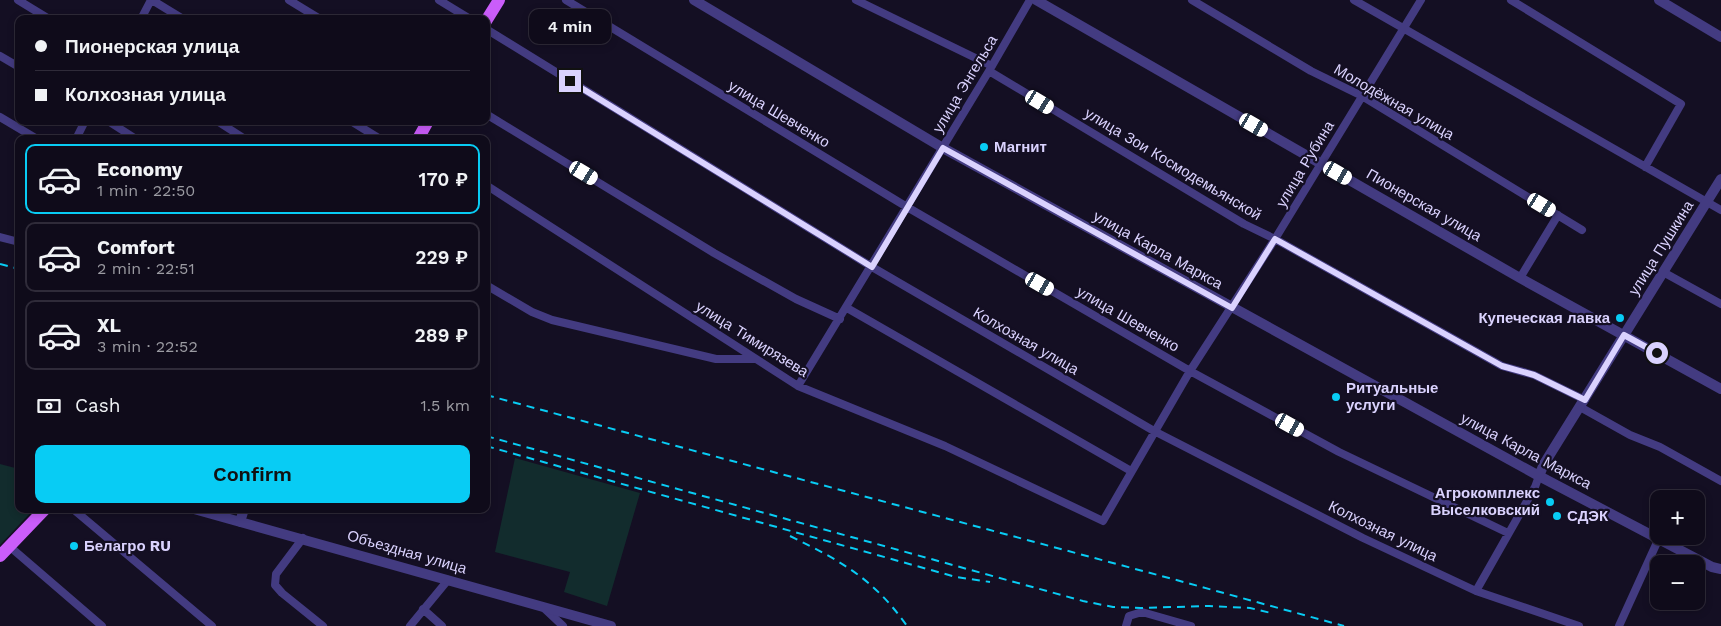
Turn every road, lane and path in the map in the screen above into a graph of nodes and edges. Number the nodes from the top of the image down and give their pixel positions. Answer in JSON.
{"nodes":[{"id":1,"x":18,"y":0,"type":"edge"},
{"id":2,"x":151,"y":0,"type":"edge"},
{"id":3,"x":289,"y":0,"type":"edge"},
{"id":4,"x":439,"y":0,"type":"edge"},
{"id":5,"x":498,"y":0,"type":"edge"},
{"id":6,"x":566,"y":0,"type":"edge"},
{"id":7,"x":694,"y":0,"type":"edge"},
{"id":8,"x":856,"y":0,"type":"edge"},
{"id":9,"x":1030,"y":0,"type":"edge"},
{"id":10,"x":1036,"y":0,"type":"edge"},
{"id":11,"x":1192,"y":0,"type":"edge"},
{"id":12,"x":1354,"y":0,"type":"edge"},
{"id":13,"x":1421,"y":0,"type":"edge"},
{"id":14,"x":1511,"y":0,"type":"edge"},
{"id":15,"x":1659,"y":0,"type":"edge"},
{"id":16,"x":42,"y":15,"type":"edge"},
{"id":17,"x":143,"y":15,"type":"edge"},
{"id":18,"x":176,"y":15,"type":"edge"},
{"id":19,"x":313,"y":15,"type":"edge"},
{"id":20,"x":463,"y":15,"type":"edge"},
{"id":21,"x":489,"y":15,"type":"edge"},
{"id":22,"x":1404,"y":29,"type":"junction"},
{"id":23,"x":490,"y":31,"type":"edge"},
{"id":24,"x":1721,"y":37,"type":"edge"},
{"id":25,"x":0,"y":56,"type":"edge"},
{"id":26,"x":15,"y":65,"type":"edge"},
{"id":27,"x":991,"y":69,"type":"junction"},
{"id":28,"x":1362,"y":96,"type":"junction"},
{"id":29,"x":490,"y":116,"type":"edge"},
{"id":30,"x":0,"y":117,"type":"edge"},
{"id":31,"x":114,"y":125,"type":"edge"},
{"id":32,"x":223,"y":125,"type":"edge"},
{"id":33,"x":358,"y":125,"type":"edge"},
{"id":34,"x":30,"y":135,"type":"edge"},
{"id":35,"x":130,"y":135,"type":"edge"},
{"id":36,"x":239,"y":135,"type":"edge"},
{"id":37,"x":374,"y":135,"type":"edge"},
{"id":38,"x":943,"y":148,"type":"junction"},
{"id":39,"x":1321,"y":163,"type":"junction"},
{"id":40,"x":1645,"y":167,"type":"junction"},
{"id":41,"x":1721,"y":180,"type":"edge"},
{"id":42,"x":490,"y":188,"type":"edge"},
{"id":43,"x":1707,"y":203,"type":"junction"},
{"id":44,"x":907,"y":207,"type":"junction"},
{"id":45,"x":1721,"y":210,"type":"edge"},
{"id":46,"x":1558,"y":215,"type":"junction"},
{"id":47,"x":1582,"y":230,"type":"dead end"},
{"id":48,"x":0,"y":237,"type":"edge"},
{"id":49,"x":1275,"y":239,"type":"junction"},
{"id":50,"x":15,"y":241,"type":"edge"},
{"id":51,"x":872,"y":267,"type":"junction"},
{"id":52,"x":1663,"y":272,"type":"junction"},
{"id":53,"x":1520,"y":278,"type":"junction"},
{"id":54,"x":490,"y":287,"type":"edge"},
{"id":55,"x":1721,"y":304,"type":"edge"},
{"id":56,"x":847,"y":308,"type":"junction"},
{"id":57,"x":1232,"y":308,"type":"junction"},
{"id":58,"x":840,"y":319,"type":"junction"},
{"id":59,"x":1624,"y":335,"type":"junction"},
{"id":60,"x":755,"y":358,"type":"junction"},
{"id":61,"x":1190,"y":371,"type":"junction"},
{"id":62,"x":798,"y":386,"type":"junction"},
{"id":63,"x":1721,"y":389,"type":"edge"},
{"id":64,"x":1582,"y":403,"type":"junction"},
{"id":65,"x":1154,"y":431,"type":"junction"},
{"id":66,"x":1131,"y":471,"type":"junction"},
{"id":67,"x":1539,"y":476,"type":"junction"},
{"id":68,"x":1721,"y":481,"type":"edge"},
{"id":69,"x":41,"y":513,"type":"edge"},
{"id":70,"x":78,"y":513,"type":"edge"},
{"id":71,"x":208,"y":513,"type":"edge"},
{"id":72,"x":243,"y":513,"type":"edge"},
{"id":73,"x":1103,"y":521,"type":"joint"},
{"id":74,"x":240,"y":522,"type":"junction"},
{"id":75,"x":1508,"y":533,"type":"junction"},
{"id":76,"x":1650,"y":533,"type":"edge"},
{"id":77,"x":303,"y":538,"type":"junction"},
{"id":78,"x":1656,"y":545,"type":"edge"},
{"id":79,"x":1672,"y":545,"type":"edge"},
{"id":80,"x":9,"y":546,"type":"junction"},
{"id":81,"x":0,"y":556,"type":"edge"},
{"id":82,"x":1721,"y":569,"type":"edge"},
{"id":83,"x":448,"y":580,"type":"junction"},
{"id":84,"x":1476,"y":591,"type":"junction"},
{"id":85,"x":541,"y":605,"type":"junction"},
{"id":86,"x":423,"y":609,"type":"junction"},
{"id":87,"x":1622,"y":625,"type":"edge"},
{"id":88,"x":102,"y":626,"type":"edge"},
{"id":89,"x":212,"y":626,"type":"edge"},
{"id":90,"x":323,"y":626,"type":"edge"},
{"id":91,"x":410,"y":626,"type":"edge"},
{"id":92,"x":442,"y":626,"type":"edge"},
{"id":93,"x":563,"y":626,"type":"edge"},
{"id":94,"x":611,"y":626,"type":"edge"},
{"id":95,"x":1126,"y":626,"type":"edge"},
{"id":96,"x":1191,"y":626,"type":"edge"},
{"id":97,"x":1579,"y":626,"type":"edge"}],
"edges":[{"from":1,"to":16,"type":"street"},
{"from":2,"to":17,"type":"street"},
{"from":2,"to":18,"type":"street"},
{"from":3,"to":19,"type":"street"},
{"from":4,"to":20,"type":"street"},
{"from":5,"to":21,"type":"main road"},
{"from":6,"to":44,"type":"street","name":"улица Шевченко"},
{"from":7,"to":38,"type":"street","name":"улица Карла Маркса"},
{"from":8,"to":27,"type":"street","name":"улица Зои Космодемьянской"},
{"from":9,"to":27,"type":"street","name":"улица Энгельса"},
{"from":10,"to":39,"type":"street","name":"Пионерская улица"},
{"from":11,"to":28,"type":"street","name":"Молодёжная улица"},
{"from":12,"to":22,"type":"street"},
{"from":13,"to":22,"type":"street","name":"улица Рубина"},
{"from":14,"to":40,"type":"street"},
{"from":15,"to":24,"type":"street"},
{"from":22,"to":28,"type":"street","name":"улица Рубина"},
{"from":22,"to":40,"type":"street"},
{"from":23,"to":51,"type":"street","name":"Колхозная улица"},
{"from":25,"to":26,"type":"street"},
{"from":27,"to":38,"type":"street","name":"улица Энгельса"},
{"from":27,"to":49,"type":"street","name":"улица Зои Космодемьянской"},
{"from":28,"to":39,"type":"street","name":"улица Рубина"},
{"from":28,"to":46,"type":"street","name":"Молодёжная улица"},
{"from":29,"to":58,"type":"street"},
{"from":30,"to":34,"type":"street"},
{"from":31,"to":35,"type":"street"},
{"from":32,"to":36,"type":"street"},
{"from":33,"to":37,"type":"street"},
{"from":38,"to":44,"type":"street","name":"улица Энгельса"},
{"from":38,"to":57,"type":"street","name":"улица Карла Маркса"},
{"from":39,"to":49,"type":"street","name":"улица Рубина"},
{"from":39,"to":53,"type":"street","name":"Пионерская улица"},
{"from":40,"to":43,"type":"street"},
{"from":41,"to":43,"type":"street","name":"улица Пушкина"},
{"from":42,"to":60,"type":"street","name":"улица Тимирязева"},
{"from":43,"to":45,"type":"street"},
{"from":43,"to":52,"type":"street","name":"улица Пушкина"},
{"from":44,"to":51,"type":"street","name":"улица Энгельса"},
{"from":44,"to":61,"type":"street","name":"улица Шевченко"},
{"from":46,"to":47,"type":"street","name":"Молодёжная улица"},
{"from":46,"to":53,"type":"street"},
{"from":48,"to":50,"type":"street"},
{"from":49,"to":57,"type":"street","name":"улица Рубина"},
{"from":49,"to":64,"type":"street","name":"улица Зои Космодемьянской"},
{"from":51,"to":56,"type":"street","name":"улица Энгельса"},
{"from":51,"to":65,"type":"street","name":"Колхозная улица"},
{"from":52,"to":55,"type":"street"},
{"from":52,"to":59,"type":"street","name":"улица Пушкина"},
{"from":53,"to":59,"type":"street","name":"Пионерская улица"},
{"from":54,"to":60,"type":"street"},
{"from":56,"to":58,"type":"street","name":"улица Энгельса"},
{"from":56,"to":66,"type":"street"},
{"from":57,"to":61,"type":"street","name":"улица Рубина"},
{"from":57,"to":67,"type":"street","name":"улица Карла Маркса"},
{"from":58,"to":62,"type":"street","name":"улица Энгельса"},
{"from":59,"to":63,"type":"street","name":"Пионерская улица"},
{"from":59,"to":64,"type":"street","name":"улица Пушкина"},
{"from":60,"to":62,"type":"street","name":"улица Тимирязева"},
{"from":61,"to":65,"type":"street","name":"улица Рубина"},
{"from":61,"to":75,"type":"street","name":"улица Шевченко"},
{"from":62,"to":73,"type":"street","name":"улица Тимирязева"},
{"from":64,"to":67,"type":"street","name":"улица Пушкина"},
{"from":64,"to":68,"type":"street","name":"улица Зои Космодемьянской"},
{"from":65,"to":66,"type":"street","name":"улица Рубина"},
{"from":65,"to":84,"type":"street","name":"Колхозная улица"},
{"from":66,"to":73,"type":"street","name":"улица Рубина"},
{"from":67,"to":75,"type":"street","name":"улица Пушкина"},
{"from":67,"to":76,"type":"street","name":"улица Карла Маркса"},
{"from":69,"to":80,"type":"main road"},
{"from":70,"to":89,"type":"street"},
{"from":71,"to":74,"type":"street","name":"Объездная улица"},
{"from":72,"to":74,"type":"street"},
{"from":74,"to":77,"type":"street","name":"Объездная улица"},
{"from":75,"to":84,"type":"street","name":"улица Пушкина"},
{"from":77,"to":83,"type":"street","name":"Объездная улица"},
{"from":77,"to":90,"type":"street"},
{"from":78,"to":87,"type":"street"},
{"from":79,"to":82,"type":"street","name":"улица Карла Маркса"},
{"from":80,"to":81,"type":"main road"},
{"from":80,"to":88,"type":"street"},
{"from":83,"to":85,"type":"street","name":"Объездная улица"},
{"from":83,"to":86,"type":"street"},
{"from":84,"to":97,"type":"street","name":"Колхозная улица"},
{"from":85,"to":93,"type":"street"},
{"from":85,"to":94,"type":"street","name":"Объездная улица"},
{"from":86,"to":91,"type":"street"},
{"from":86,"to":92,"type":"street"},
{"from":95,"to":96,"type":"street"}]}
